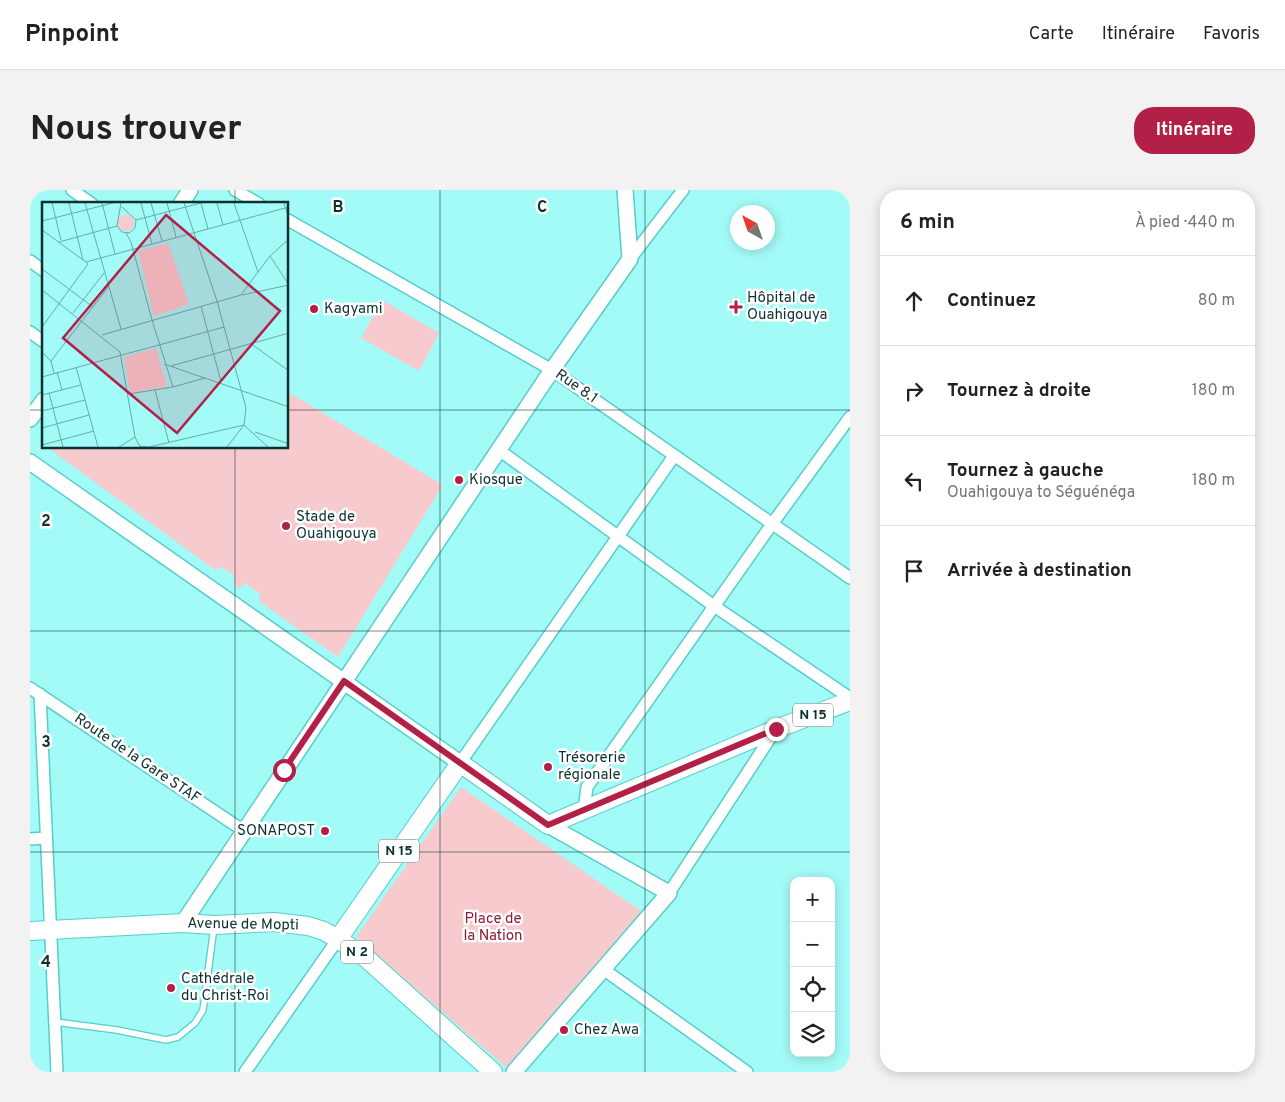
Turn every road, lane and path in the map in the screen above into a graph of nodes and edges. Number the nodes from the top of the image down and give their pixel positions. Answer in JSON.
{"nodes":[{"id":1,"x":72,"y":190,"type":"edge"},
{"id":2,"x":190,"y":190,"type":"edge"},
{"id":3,"x":235,"y":190,"type":"edge"},
{"id":4,"x":625,"y":190,"type":"edge"},
{"id":5,"x":683,"y":190,"type":"edge"},
{"id":6,"x":89,"y":202,"type":"edge"},
{"id":7,"x":182,"y":202,"type":"edge"},
{"id":8,"x":256,"y":202,"type":"edge"},
{"id":9,"x":289,"y":221,"type":"edge"},
{"id":10,"x":630,"y":259,"type":"junction"},
{"id":11,"x":30,"y":262,"type":"edge"},
{"id":12,"x":42,"y":270,"type":"edge"},
{"id":13,"x":30,"y":332,"type":"edge"},
{"id":14,"x":42,"y":341,"type":"edge"},
{"id":15,"x":552,"y":370,"type":"junction"},
{"id":16,"x":42,"y":403,"type":"edge"},
{"id":17,"x":850,"y":417,"type":"edge"},
{"id":18,"x":30,"y":419,"type":"edge"},
{"id":19,"x":850,"y":434,"type":"edge"},
{"id":20,"x":838,"y":435,"type":"junction"},
{"id":21,"x":499,"y":450,"type":"junction"},
{"id":22,"x":674,"y":456,"type":"junction"},
{"id":23,"x":30,"y":462,"type":"edge"},
{"id":24,"x":772,"y":524,"type":"junction"},
{"id":25,"x":618,"y":537,"type":"junction"},
{"id":26,"x":850,"y":578,"type":"edge"},
{"id":27,"x":714,"y":606,"type":"junction"},
{"id":28,"x":344,"y":681,"type":"junction"},
{"id":29,"x":35,"y":691,"type":"edge"},
{"id":30,"x":850,"y":700,"type":"edge"},
{"id":31,"x":776,"y":729,"type":"junction"},
{"id":32,"x":460,"y":763,"type":"junction"},
{"id":33,"x":584,"y":810,"type":"junction"},
{"id":34,"x":548,"y":825,"type":"junction"},
{"id":35,"x":244,"y":831,"type":"junction"},
{"id":36,"x":46,"y":838,"type":"junction"},
{"id":37,"x":30,"y":839,"type":"edge"},
{"id":38,"x":669,"y":893,"type":"junction"},
{"id":39,"x":183,"y":923,"type":"junction"},
{"id":40,"x":214,"y":924,"type":"junction"},
{"id":41,"x":50,"y":930,"type":"junction"},
{"id":42,"x":30,"y":931,"type":"edge"},
{"id":43,"x":338,"y":939,"type":"junction"},
{"id":44,"x":603,"y":969,"type":"junction"},
{"id":45,"x":55,"y":1022,"type":"junction"},
{"id":46,"x":57,"y":1072,"type":"edge"},
{"id":47,"x":245,"y":1072,"type":"edge"},
{"id":48,"x":494,"y":1072,"type":"edge"},
{"id":49,"x":514,"y":1072,"type":"edge"},
{"id":50,"x":747,"y":1072,"type":"edge"}],
"edges":[{"from":1,"to":6,"type":"street"},
{"from":2,"to":7,"type":"main road"},
{"from":3,"to":8,"type":"street"},
{"from":4,"to":10,"type":"main road"},
{"from":5,"to":10,"type":"street"},
{"from":9,"to":15,"type":"street","name":"Rue 8.1"},
{"from":10,"to":15,"type":"main road"},
{"from":11,"to":12,"type":"street"},
{"from":13,"to":14,"type":"street"},
{"from":15,"to":21,"type":"main road"},
{"from":15,"to":22,"type":"street","name":"Rue 8.1"},
{"from":16,"to":18,"type":"main road"},
{"from":17,"to":20,"type":"street"},
{"from":19,"to":20,"type":"street"},
{"from":20,"to":24,"type":"street"},
{"from":21,"to":25,"type":"street"},
{"from":21,"to":28,"type":"main road"},
{"from":22,"to":24,"type":"street","name":"Rue 8.1"},
{"from":22,"to":25,"type":"street"},
{"from":23,"to":28,"type":"main road"},
{"from":24,"to":26,"type":"street","name":"Rue 8.1"},
{"from":24,"to":27,"type":"street"},
{"from":25,"to":27,"type":"street"},
{"from":25,"to":32,"type":"street"},
{"from":27,"to":30,"type":"street"},
{"from":27,"to":33,"type":"street"},
{"from":28,"to":32,"type":"main road"},
{"from":28,"to":35,"type":"main road"},
{"from":29,"to":35,"type":"street","name":"Route de la Gare STAF"},
{"from":29,"to":36,"type":"street"},
{"from":30,"to":31,"type":"main road","number":"N 15"},
{"from":31,"to":33,"type":"main road","number":"N 15"},
{"from":31,"to":38,"type":"street"},
{"from":32,"to":34,"type":"main road"},
{"from":32,"to":43,"type":"main road","number":"N 15"},
{"from":33,"to":34,"type":"main road","number":"N 15"},
{"from":34,"to":38,"type":"main road"},
{"from":35,"to":39,"type":"main road"},
{"from":36,"to":37,"type":"street"},
{"from":36,"to":41,"type":"street"},
{"from":38,"to":44,"type":"main road"},
{"from":39,"to":40,"type":"main road","name":"Avenue de Mopti","number":"N 2"},
{"from":39,"to":41,"type":"main road","name":"Avenue de Mopti","number":"N 2"},
{"from":40,"to":43,"type":"main road","name":"Avenue de Mopti","number":"N 2"},
{"from":40,"to":45,"type":"lane"},
{"from":41,"to":42,"type":"main road","name":"Avenue de Mopti","number":"N 2"},
{"from":41,"to":45,"type":"street"},
{"from":43,"to":47,"type":"street"},
{"from":43,"to":48,"type":"main road","name":"Avenue de Mopti","number":"N 2"},
{"from":44,"to":49,"type":"main road"},
{"from":44,"to":50,"type":"street"},
{"from":45,"to":46,"type":"street"}]}
